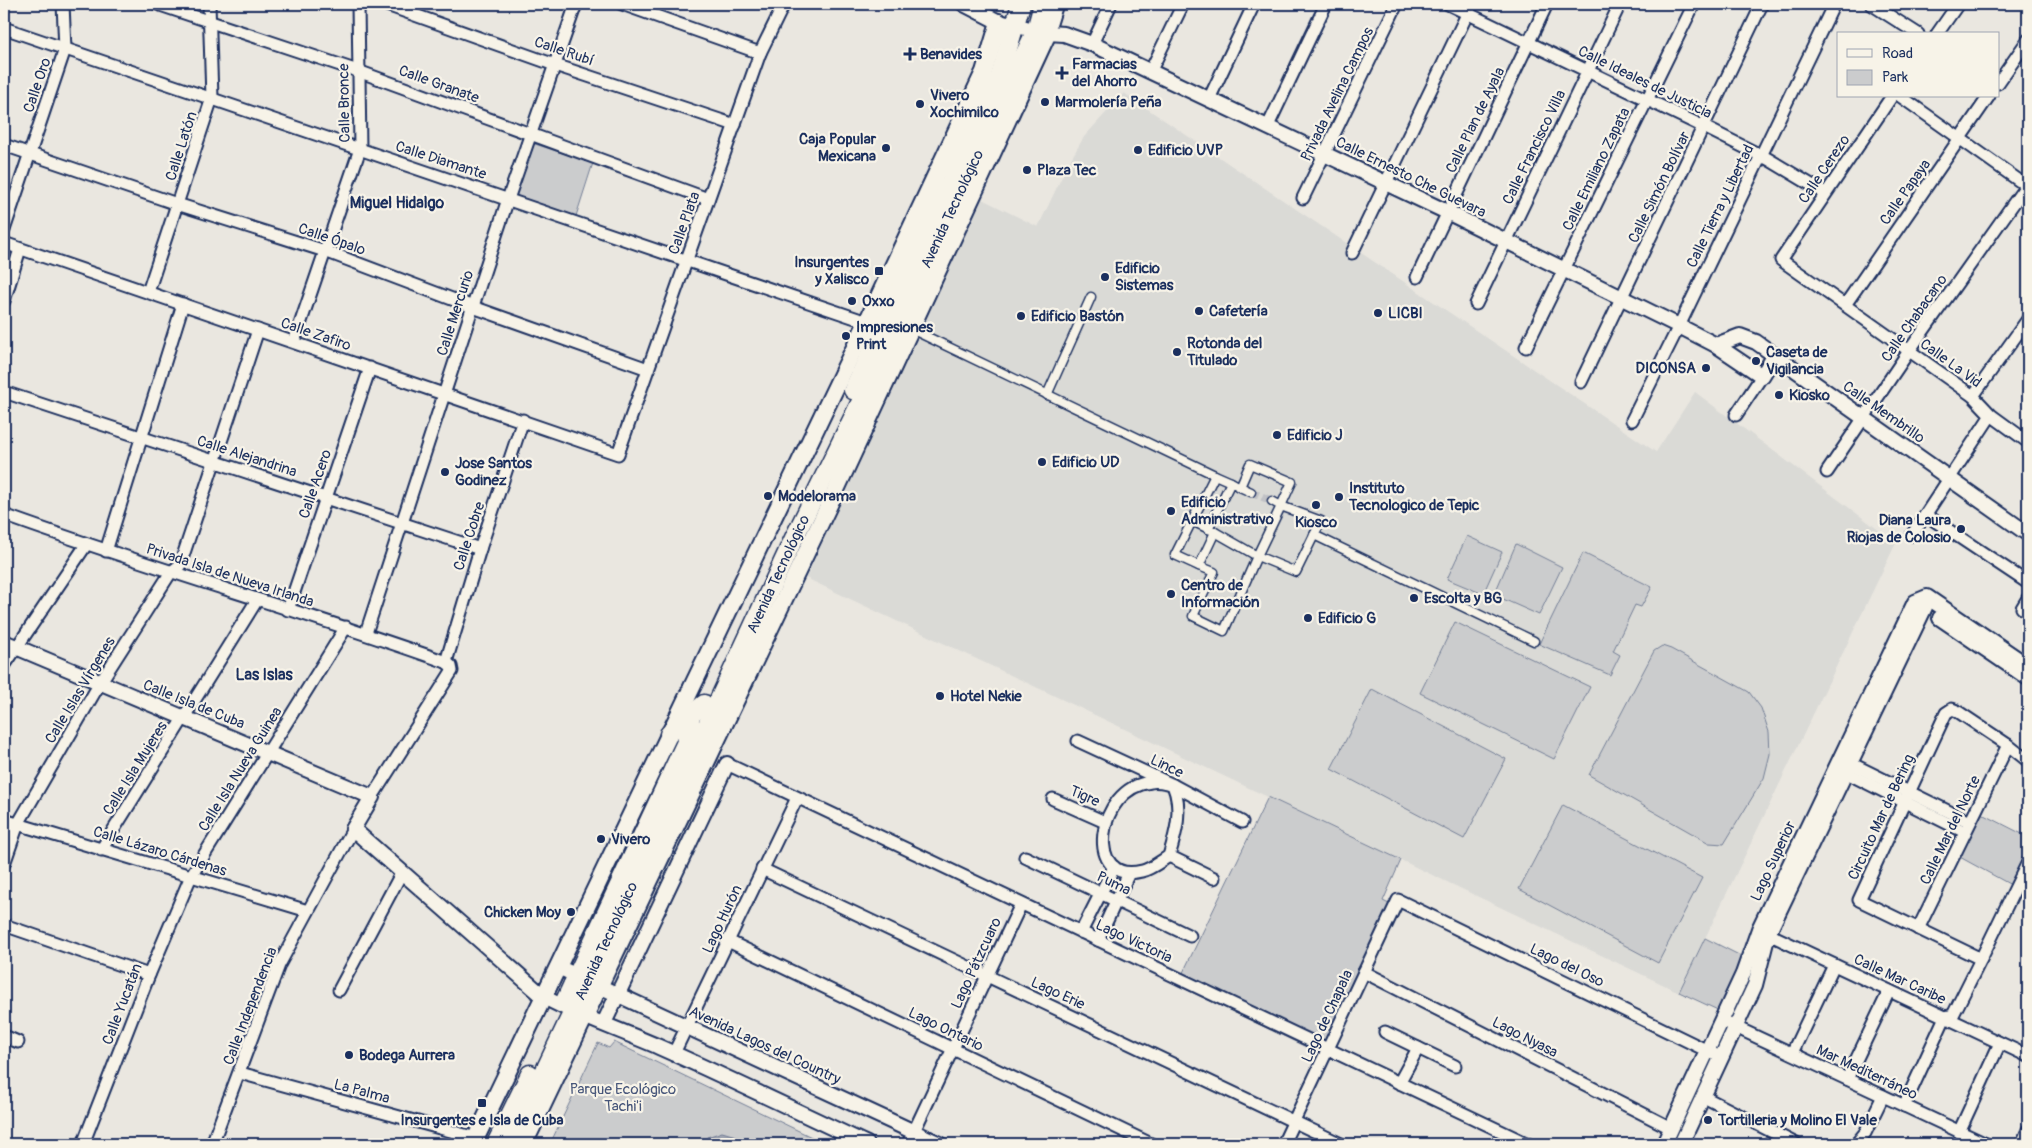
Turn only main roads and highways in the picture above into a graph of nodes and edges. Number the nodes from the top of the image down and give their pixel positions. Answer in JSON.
{"nodes":[{"id":1,"x":1021,"y":4,"type":"edge"},
{"id":2,"x":1043,"y":4,"type":"edge"},
{"id":3,"x":999,"y":22,"type":"road end"},
{"id":4,"x":1042,"y":32,"type":"junction"},
{"id":5,"x":917,"y":255,"type":"junction"},
{"id":6,"x":888,"y":277,"type":"junction"},
{"id":7,"x":868,"y":386,"type":"junction"},
{"id":8,"x":866,"y":424,"type":"junction"},
{"id":9,"x":704,"y":704,"type":"junction"},
{"id":10,"x":670,"y":734,"type":"junction"},
{"id":11,"x":675,"y":794,"type":"junction"},
{"id":12,"x":676,"y":824,"type":"junction"},
{"id":13,"x":653,"y":872,"type":"junction"},
{"id":14,"x":631,"y":889,"type":"junction"},
{"id":15,"x":588,"y":980,"type":"junction"},
{"id":16,"x":574,"y":1011,"type":"junction"},
{"id":17,"x":474,"y":1141,"type":"edge"},
{"id":18,"x":496,"y":1144,"type":"edge"},
{"id":19,"x":510,"y":1144,"type":"edge"},
{"id":20,"x":524,"y":1144,"type":"edge"}],
"edges":[{"from":1,"to":5,"type":"highway","name":"Avenida Tecnológico"},
{"from":2,"to":4,"type":"highway","name":"Avenida Tecnológico"},
{"from":3,"to":6,"type":"main road","name":"Avenida Tecnológico"},
{"from":4,"to":7,"type":"highway","name":"Avenida Tecnológico"},
{"from":4,"to":8,"type":"main road","name":"Avenida Tecnológico"},
{"from":5,"to":6,"type":"highway"},
{"from":5,"to":9,"type":"highway","name":"Avenida Tecnológico"},
{"from":6,"to":10,"type":"main road","name":"Avenida Tecnológico"},
{"from":7,"to":8,"type":"highway"},
{"from":7,"to":11,"type":"highway","name":"Avenida Tecnológico"},
{"from":8,"to":12,"type":"main road","name":"Avenida Tecnológico"},
{"from":9,"to":10,"type":"highway"},
{"from":9,"to":15,"type":"highway","name":"Avenida Tecnológico"},
{"from":10,"to":17,"type":"main road","name":"Avenida Tecnológico"},
{"from":11,"to":12,"type":"highway"},
{"from":11,"to":14,"type":"highway","name":"Avenida Tecnológico"},
{"from":12,"to":13,"type":"main road","name":"Avenida Tecnológico"},
{"from":13,"to":14,"type":"highway"},
{"from":13,"to":15,"type":"main road","name":"Avenida Tecnológico"},
{"from":14,"to":15,"type":"highway","name":"Avenida Tecnológico"},
{"from":15,"to":16,"type":"highway","name":"Avenida Tecnológico"},
{"from":15,"to":16,"type":"main road","name":"Avenida Tecnológico"},
{"from":16,"to":18,"type":"highway","name":"Avenida Tecnológico"},
{"from":16,"to":19,"type":"highway","name":"Avenida Tecnológico"},
{"from":16,"to":20,"type":"main road","name":"Avenida Tecnológico"}]}
